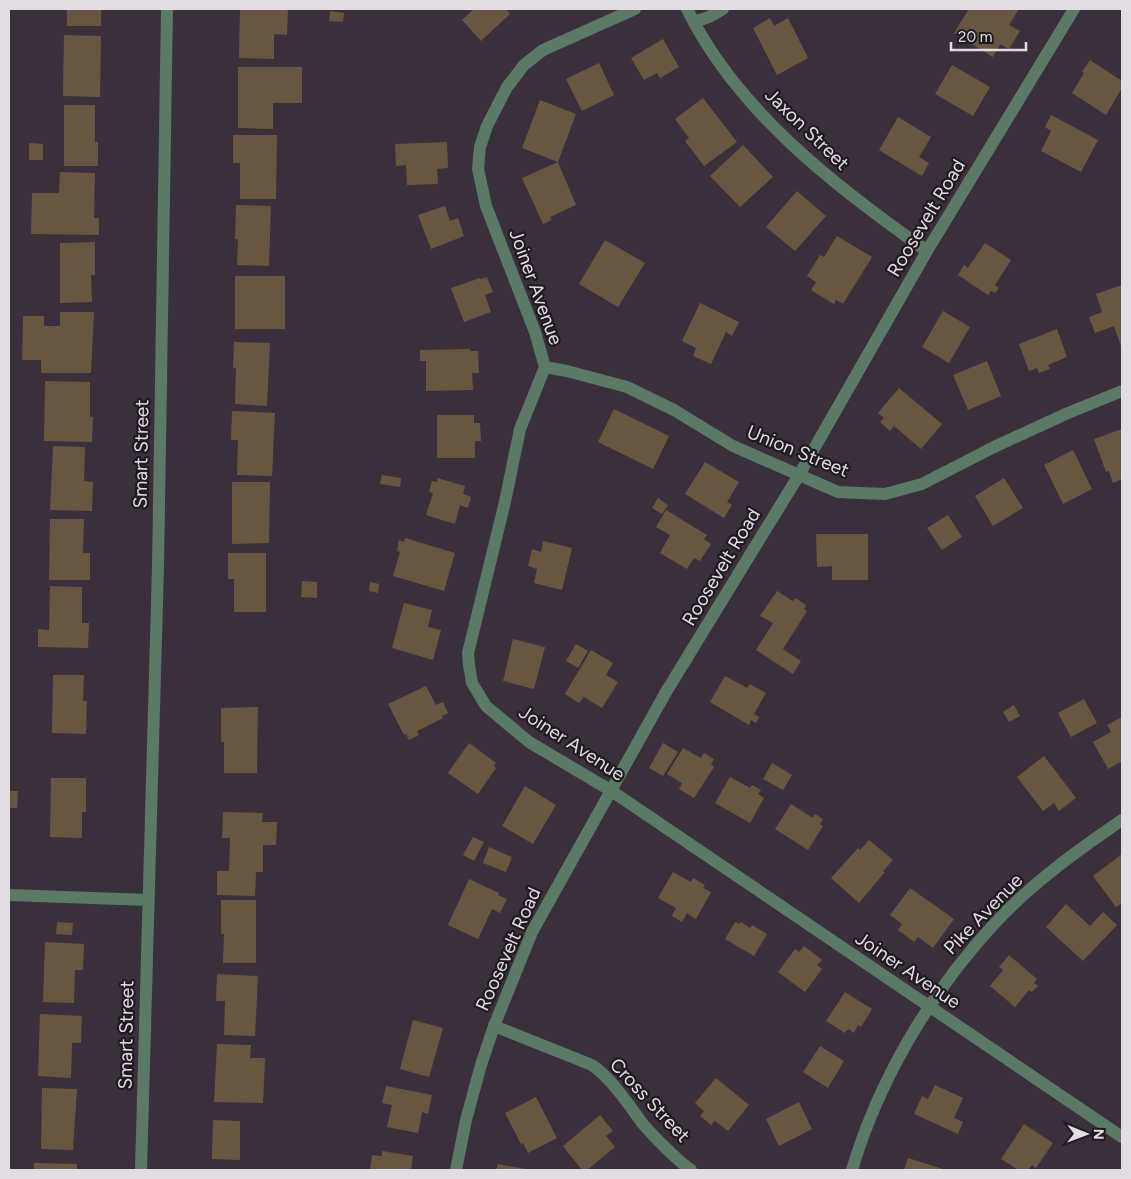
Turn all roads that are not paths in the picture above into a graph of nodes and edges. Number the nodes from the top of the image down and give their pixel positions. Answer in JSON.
{"nodes":[{"id":1,"x":166,"y":9,"type":"edge"},
{"id":2,"x":688,"y":9,"type":"edge"},
{"id":3,"x":723,"y":9,"type":"edge"},
{"id":4,"x":1074,"y":9,"type":"edge"},
{"id":5,"x":630,"y":11,"type":"edge"},
{"id":6,"x":694,"y":22,"type":"junction"},
{"id":7,"x":927,"y":252,"type":"junction"},
{"id":8,"x":545,"y":367,"type":"junction"},
{"id":9,"x":1122,"y":391,"type":"edge"},
{"id":10,"x":799,"y":475,"type":"junction"},
{"id":11,"x":610,"y":790,"type":"junction"},
{"id":12,"x":1122,"y":820,"type":"edge"},
{"id":13,"x":9,"y":895,"type":"edge"},
{"id":14,"x":148,"y":900,"type":"junction"},
{"id":15,"x":929,"y":1007,"type":"junction"},
{"id":16,"x":494,"y":1026,"type":"junction"},
{"id":17,"x":1122,"y":1137,"type":"edge"},
{"id":18,"x":141,"y":1170,"type":"edge"},
{"id":19,"x":456,"y":1170,"type":"edge"},
{"id":20,"x":691,"y":1170,"type":"edge"},
{"id":21,"x":852,"y":1170,"type":"edge"}],
"edges":[{"from":1,"to":14,"type":"street","name":"Smart Street"},
{"from":2,"to":6,"type":"street","name":"Jaxon Street"},
{"from":3,"to":6,"type":"street"},
{"from":4,"to":7,"type":"street","name":"Roosevelt Road"},
{"from":5,"to":8,"type":"street","name":"Joiner Avenue"},
{"from":6,"to":7,"type":"street","name":"Jaxon Street"},
{"from":7,"to":10,"type":"street","name":"Roosevelt Road"},
{"from":8,"to":10,"type":"street","name":"Union Street"},
{"from":8,"to":11,"type":"street","name":"Joiner Avenue"},
{"from":9,"to":10,"type":"street","name":"Union Street"},
{"from":10,"to":11,"type":"street","name":"Roosevelt Road"},
{"from":11,"to":15,"type":"street","name":"Joiner Avenue"},
{"from":11,"to":16,"type":"street","name":"Roosevelt Road"},
{"from":12,"to":15,"type":"street","name":"Pike Avenue"},
{"from":13,"to":14,"type":"street"},
{"from":14,"to":18,"type":"street","name":"Smart Street"},
{"from":15,"to":17,"type":"street","name":"Joiner Avenue"},
{"from":15,"to":21,"type":"street","name":"Pike Avenue"},
{"from":16,"to":19,"type":"street","name":"Roosevelt Road"},
{"from":16,"to":20,"type":"street","name":"Cross Street"}]}
